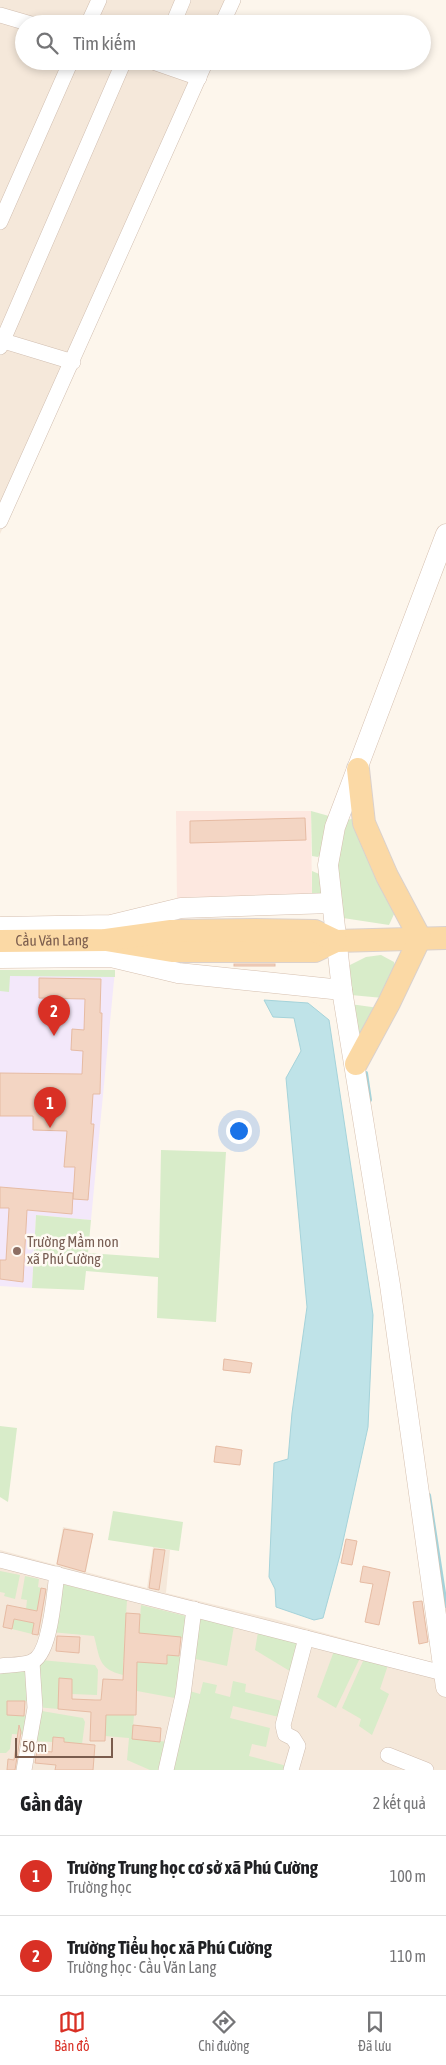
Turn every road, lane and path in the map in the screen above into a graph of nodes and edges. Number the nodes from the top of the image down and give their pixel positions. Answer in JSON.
{"nodes":[{"id":1,"x":99,"y":0,"type":"edge"},
{"id":2,"x":184,"y":0,"type":"edge"},
{"id":3,"x":233,"y":0,"type":"edge"},
{"id":4,"x":0,"y":15,"type":"edge"},
{"id":5,"x":92,"y":15,"type":"edge"},
{"id":6,"x":177,"y":15,"type":"edge"},
{"id":7,"x":226,"y":15,"type":"edge"},
{"id":8,"x":15,"y":19,"type":"edge"},
{"id":9,"x":67,"y":70,"type":"edge"},
{"id":10,"x":120,"y":70,"type":"edge"},
{"id":11,"x":176,"y":70,"type":"edge"},
{"id":12,"x":202,"y":70,"type":"edge"},
{"id":13,"x":199,"y":78,"type":"junction"},
{"id":14,"x":0,"y":222,"type":"edge"},
{"id":15,"x":1,"y":342,"type":"edge"},
{"id":16,"x":73,"y":362,"type":"junction"},
{"id":17,"x":0,"y":521,"type":"edge"},
{"id":18,"x":446,"y":534,"type":"edge"},
{"id":19,"x":358,"y":769,"type":"junction"},
{"id":20,"x":332,"y":903,"type":"junction"},
{"id":21,"x":0,"y":927,"type":"edge"},
{"id":22,"x":420,"y":938,"type":"junction"},
{"id":23,"x":446,"y":938,"type":"edge"},
{"id":24,"x":106,"y":940,"type":"junction"},
{"id":25,"x":0,"y":941,"type":"edge"},
{"id":26,"x":336,"y":941,"type":"junction"},
{"id":27,"x":0,"y":958,"type":"edge"},
{"id":28,"x":342,"y":990,"type":"junction"},
{"id":29,"x":356,"y":1064,"type":"junction"},
{"id":30,"x":0,"y":1560,"type":"edge"},
{"id":31,"x":57,"y":1574,"type":"junction"},
{"id":32,"x":194,"y":1609,"type":"junction"},
{"id":33,"x":306,"y":1638,"type":"junction"},
{"id":34,"x":32,"y":1662,"type":"junction"},
{"id":35,"x":0,"y":1666,"type":"edge"},
{"id":36,"x":444,"y":1680,"type":"edge"},
{"id":37,"x":388,"y":1755,"type":"dead end"},
{"id":38,"x":24,"y":1770,"type":"edge"},
{"id":39,"x":166,"y":1770,"type":"edge"},
{"id":40,"x":291,"y":1770,"type":"edge"},
{"id":41,"x":426,"y":1770,"type":"edge"}],
"edges":[{"from":1,"to":5,"type":"street"},
{"from":2,"to":6,"type":"street"},
{"from":3,"to":7,"type":"street"},
{"from":4,"to":8,"type":"street"},
{"from":9,"to":14,"type":"street"},
{"from":10,"to":15,"type":"street"},
{"from":11,"to":13,"type":"street"},
{"from":12,"to":13,"type":"street"},
{"from":13,"to":16,"type":"street"},
{"from":15,"to":16,"type":"street"},
{"from":16,"to":17,"type":"street"},
{"from":18,"to":19,"type":"main road"},
{"from":19,"to":20,"type":"main road"},
{"from":19,"to":22,"type":"main road"},
{"from":20,"to":21,"type":"main road"},
{"from":20,"to":26,"type":"main road"},
{"from":22,"to":23,"type":"main road"},
{"from":22,"to":26,"type":"main road"},
{"from":22,"to":29,"type":"main road"},
{"from":24,"to":25,"type":"main road","name":"Cầu Văn Lang"},
{"from":24,"to":26,"type":"main road"},
{"from":24,"to":26,"type":"main road"},
{"from":26,"to":28,"type":"main road"},
{"from":27,"to":28,"type":"main road"},
{"from":28,"to":29,"type":"main road"},
{"from":29,"to":36,"type":"main road"},
{"from":30,"to":31,"type":"street"},
{"from":31,"to":32,"type":"street"},
{"from":31,"to":34,"type":"street"},
{"from":32,"to":33,"type":"street"},
{"from":32,"to":39,"type":"street"},
{"from":33,"to":36,"type":"street"},
{"from":33,"to":40,"type":"street"},
{"from":34,"to":35,"type":"street"},
{"from":34,"to":38,"type":"street"},
{"from":37,"to":41,"type":"street"}]}
